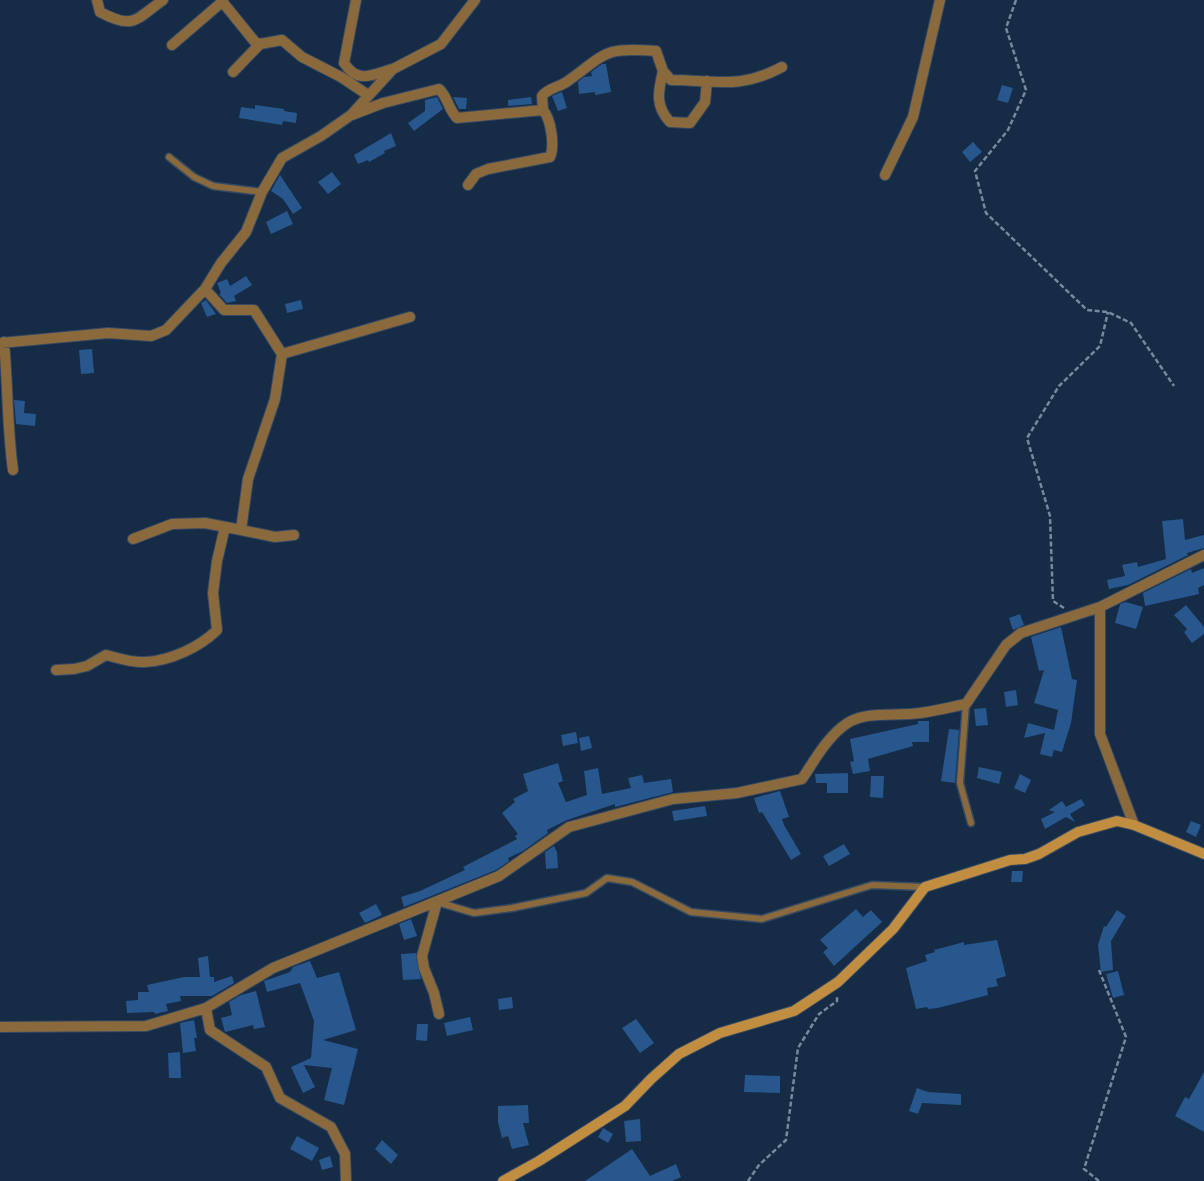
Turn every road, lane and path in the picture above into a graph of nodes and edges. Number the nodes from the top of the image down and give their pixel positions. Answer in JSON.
{"nodes":[{"id":1,"x":97,"y":0,"type":"edge"},
{"id":2,"x":163,"y":0,"type":"edge"},
{"id":3,"x":356,"y":0,"type":"edge"},
{"id":4,"x":475,"y":0,"type":"edge"},
{"id":5,"x":940,"y":0,"type":"edge"},
{"id":6,"x":1016,"y":0,"type":"edge"},
{"id":7,"x":222,"y":1,"type":"edge"},
{"id":8,"x":260,"y":44,"type":"junction"},
{"id":9,"x":172,"y":45,"type":"dead end"},
{"id":10,"x":782,"y":67,"type":"dead end"},
{"id":11,"x":393,"y":69,"type":"junction"},
{"id":12,"x":663,"y":71,"type":"junction"},
{"id":13,"x":233,"y":72,"type":"dead end"},
{"id":14,"x":707,"y":81,"type":"junction"},
{"id":15,"x":368,"y":95,"type":"junction"},
{"id":16,"x":543,"y":110,"type":"junction"},
{"id":17,"x":351,"y":115,"type":"junction"},
{"id":18,"x":169,"y":157,"type":"dead end"},
{"id":19,"x":886,"y":175,"type":"dead end"},
{"id":20,"x":468,"y":185,"type":"dead end"},
{"id":21,"x":262,"y":192,"type":"junction"},
{"id":22,"x":205,"y":289,"type":"junction"},
{"id":23,"x":1108,"y":312,"type":"junction"},
{"id":24,"x":410,"y":317,"type":"dead end"},
{"id":25,"x":2,"y":342,"type":"edge"},
{"id":26,"x":282,"y":354,"type":"junction"},
{"id":27,"x":1174,"y":386,"type":"dead end"},
{"id":28,"x":12,"y":470,"type":"dead end"},
{"id":29,"x":226,"y":528,"type":"junction"},
{"id":30,"x":240,"y":530,"type":"junction"},
{"id":31,"x":294,"y":534,"type":"dead end"},
{"id":32,"x":133,"y":539,"type":"dead end"},
{"id":33,"x":1204,"y":556,"type":"edge"},
{"id":34,"x":1100,"y":607,"type":"junction"},
{"id":35,"x":1082,"y":613,"type":"junction"},
{"id":36,"x":56,"y":670,"type":"dead end"},
{"id":37,"x":966,"y":704,"type":"junction"},
{"id":38,"x":971,"y":823,"type":"dead end"},
{"id":39,"x":1134,"y":825,"type":"junction"},
{"id":40,"x":1204,"y":854,"type":"edge"},
{"id":41,"x":925,"y":887,"type":"junction"},
{"id":42,"x":437,"y":902,"type":"junction"},
{"id":43,"x":1099,"y":970,"type":"dead end"},
{"id":44,"x":838,"y":982,"type":"junction"},
{"id":45,"x":206,"y":1008,"type":"junction"},
{"id":46,"x":439,"y":1014,"type":"dead end"},
{"id":47,"x":0,"y":1027,"type":"edge"},
{"id":48,"x":346,"y":1181,"type":"edge"},
{"id":49,"x":503,"y":1181,"type":"edge"},
{"id":50,"x":748,"y":1181,"type":"edge"},
{"id":51,"x":1099,"y":1181,"type":"edge"}],
"edges":[{"from":1,"to":2,"type":"street"},
{"from":3,"to":11,"type":"street"},
{"from":4,"to":11,"type":"street"},
{"from":5,"to":19,"type":"street"},
{"from":6,"to":23,"type":"path"},
{"from":7,"to":8,"type":"street"},
{"from":7,"to":9,"type":"street"},
{"from":8,"to":13,"type":"street"},
{"from":8,"to":15,"type":"street"},
{"from":10,"to":14,"type":"street"},
{"from":11,"to":15,"type":"street"},
{"from":12,"to":14,"type":"street"},
{"from":12,"to":14,"type":"street"},
{"from":12,"to":16,"type":"street"},
{"from":15,"to":17,"type":"street"},
{"from":16,"to":17,"type":"street"},
{"from":16,"to":20,"type":"street"},
{"from":17,"to":21,"type":"street"},
{"from":18,"to":21,"type":"lane"},
{"from":21,"to":22,"type":"street"},
{"from":22,"to":25,"type":"street"},
{"from":22,"to":26,"type":"street"},
{"from":23,"to":27,"type":"path"},
{"from":23,"to":35,"type":"path"},
{"from":24,"to":26,"type":"street"},
{"from":25,"to":28,"type":"street"},
{"from":26,"to":30,"type":"street"},
{"from":29,"to":30,"type":"street"},
{"from":29,"to":32,"type":"street"},
{"from":29,"to":36,"type":"street"},
{"from":30,"to":31,"type":"street"},
{"from":33,"to":34,"type":"street"},
{"from":34,"to":35,"type":"street"},
{"from":34,"to":39,"type":"street"},
{"from":35,"to":37,"type":"street"},
{"from":37,"to":38,"type":"lane"},
{"from":37,"to":42,"type":"street"},
{"from":39,"to":40,"type":"street"},
{"from":39,"to":41,"type":"street"},
{"from":41,"to":42,"type":"lane"},
{"from":41,"to":44,"type":"street"},
{"from":42,"to":45,"type":"street"},
{"from":42,"to":46,"type":"street"},
{"from":43,"to":51,"type":"path"},
{"from":44,"to":49,"type":"street"},
{"from":44,"to":50,"type":"path"},
{"from":45,"to":47,"type":"street"},
{"from":45,"to":48,"type":"street"}]}
